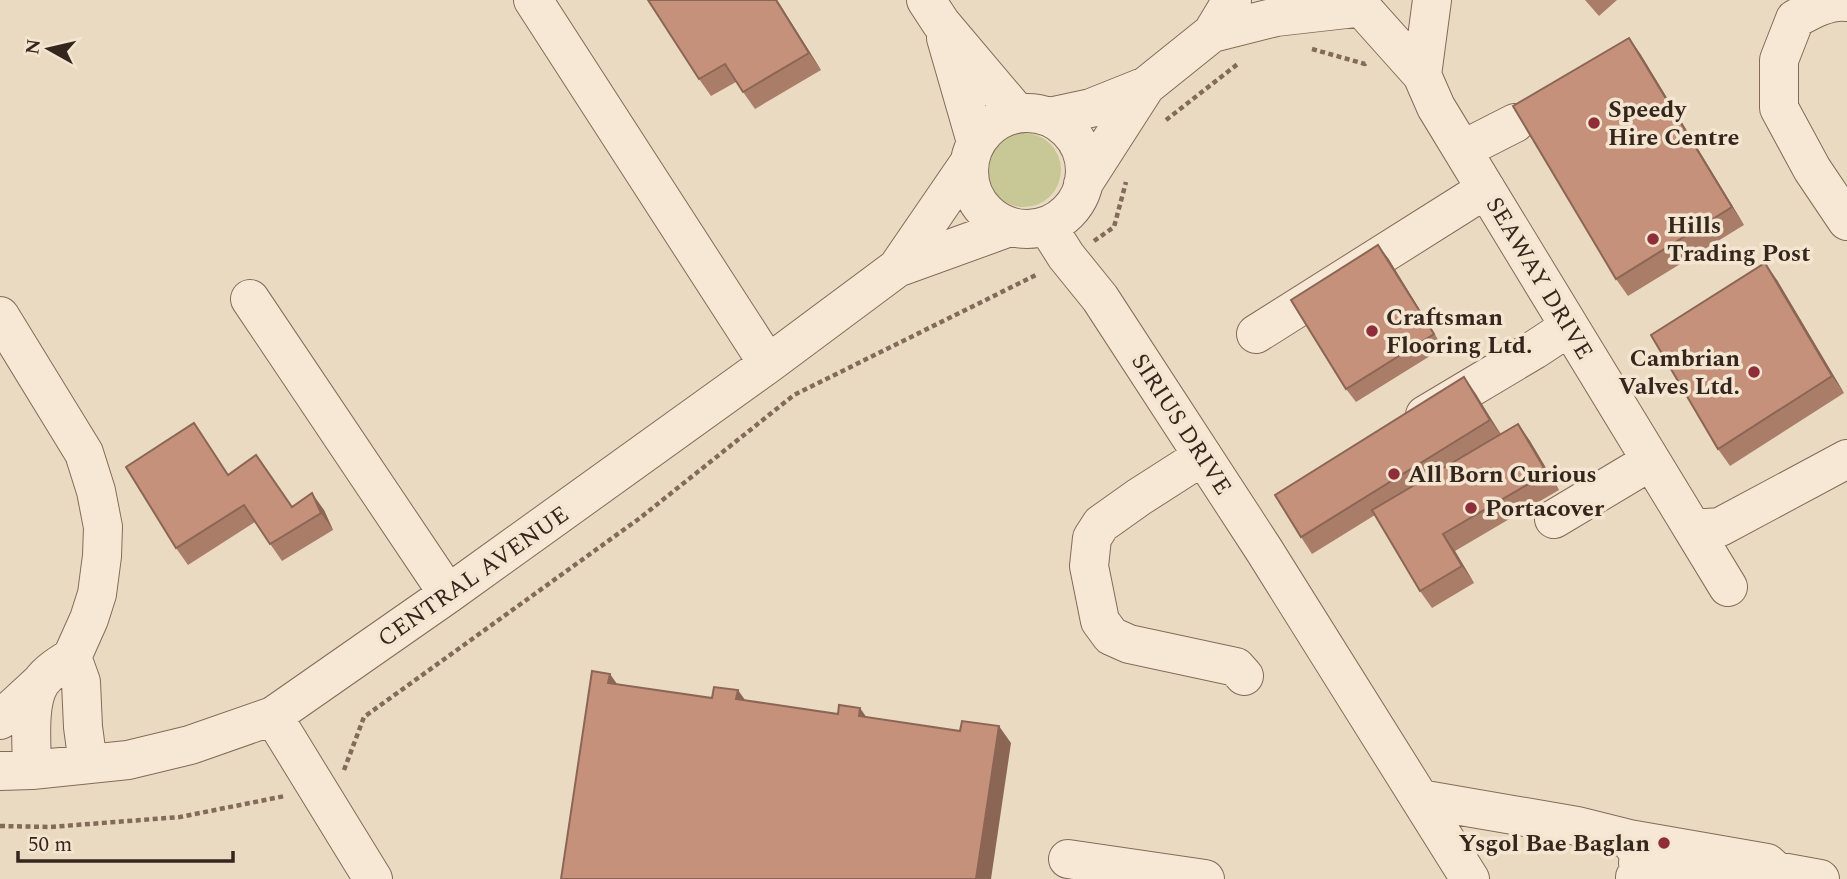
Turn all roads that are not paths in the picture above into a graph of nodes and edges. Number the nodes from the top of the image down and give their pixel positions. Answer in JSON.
{"nodes":[{"id":1,"x":533,"y":0,"type":"edge"},
{"id":2,"x":1232,"y":0,"type":"edge"},
{"id":3,"x":1432,"y":0,"type":"edge"},
{"id":4,"x":1847,"y":2,"type":"edge"},
{"id":5,"x":1360,"y":4,"type":"edge"},
{"id":6,"x":934,"y":11,"type":"edge"},
{"id":7,"x":1212,"y":33,"type":"junction"},
{"id":8,"x":1422,"y":75,"type":"junction"},
{"id":9,"x":1146,"y":86,"type":"junction"},
{"id":10,"x":1033,"y":115,"type":"junction"},
{"id":11,"x":1515,"y":124,"type":"edge"},
{"id":12,"x":1462,"y":150,"type":"junction"},
{"id":13,"x":972,"y":152,"type":"junction"},
{"id":14,"x":1486,"y":189,"type":"junction"},
{"id":15,"x":1847,"y":221,"type":"edge"},
{"id":16,"x":1061,"y":224,"type":"junction"},
{"id":17,"x":897,"y":268,"type":"junction"},
{"id":18,"x":250,"y":299,"type":"dead end"},
{"id":19,"x":0,"y":316,"type":"edge"},
{"id":20,"x":1569,"y":327,"type":"junction"},
{"id":21,"x":1256,"y":334,"type":"dead end"},
{"id":22,"x":768,"y":364,"type":"junction"},
{"id":23,"x":1395,"y":433,"type":"edge"},
{"id":24,"x":1203,"y":456,"type":"junction"},
{"id":25,"x":1847,"y":459,"type":"edge"},
{"id":26,"x":1651,"y":461,"type":"junction"},
{"id":27,"x":1554,"y":519,"type":"dead end"},
{"id":28,"x":1693,"y":529,"type":"junction"},
{"id":29,"x":1728,"y":587,"type":"dead end"},
{"id":30,"x":447,"y":594,"type":"junction"},
{"id":31,"x":72,"y":657,"type":"junction"},
{"id":32,"x":1244,"y":676,"type":"dead end"},
{"id":33,"x":40,"y":683,"type":"junction"},
{"id":34,"x":273,"y":716,"type":"junction"},
{"id":35,"x":0,"y":720,"type":"edge"},
{"id":36,"x":88,"y":764,"type":"junction"},
{"id":37,"x":16,"y":771,"type":"edge"},
{"id":38,"x":1420,"y":799,"type":"junction"},
{"id":39,"x":1629,"y":839,"type":"junction"},
{"id":40,"x":1068,"y":859,"type":"dead end"},
{"id":41,"x":1776,"y":871,"type":"junction"},
{"id":42,"x":1635,"y":878,"type":"edge"},
{"id":43,"x":373,"y":879,"type":"edge"},
{"id":44,"x":1205,"y":879,"type":"edge"},
{"id":45,"x":1470,"y":879,"type":"edge"},
{"id":46,"x":1820,"y":879,"type":"edge"}],
"edges":[{"from":1,"to":22,"type":"street"},
{"from":2,"to":7,"type":"street"},
{"from":3,"to":8,"type":"street"},
{"from":4,"to":15,"type":"street"},
{"from":5,"to":7,"type":"street"},
{"from":5,"to":8,"type":"street","name":"SEAWAY DRIVE"},
{"from":6,"to":10,"type":"street"},
{"from":6,"to":13,"type":"street"},
{"from":7,"to":9,"type":"street"},
{"from":8,"to":12,"type":"street","name":"SEAWAY DRIVE"},
{"from":9,"to":10,"type":"street"},
{"from":9,"to":16,"type":"street"},
{"from":10,"to":13,"type":"street"},
{"from":10,"to":16,"type":"street"},
{"from":11,"to":12,"type":"street"},
{"from":12,"to":14,"type":"street","name":"SEAWAY DRIVE"},
{"from":13,"to":16,"type":"street"},
{"from":13,"to":17,"type":"street","name":"CENTRAL AVENUE"},
{"from":14,"to":20,"type":"street","name":"SEAWAY DRIVE"},
{"from":14,"to":21,"type":"street"},
{"from":16,"to":17,"type":"street","name":"CENTRAL AVENUE"},
{"from":16,"to":24,"type":"street","name":"SIRIUS DRIVE"},
{"from":17,"to":22,"type":"street","name":"CENTRAL AVENUE"},
{"from":18,"to":30,"type":"street"},
{"from":19,"to":31,"type":"street"},
{"from":20,"to":23,"type":"street"},
{"from":20,"to":26,"type":"street","name":"SEAWAY DRIVE"},
{"from":22,"to":30,"type":"street","name":"CENTRAL AVENUE"},
{"from":24,"to":32,"type":"street"},
{"from":24,"to":38,"type":"street","name":"SIRIUS DRIVE"},
{"from":25,"to":28,"type":"street"},
{"from":26,"to":27,"type":"street"},
{"from":26,"to":28,"type":"street","name":"SEAWAY DRIVE"},
{"from":28,"to":29,"type":"street","name":"SEAWAY DRIVE"},
{"from":30,"to":34,"type":"street","name":"CENTRAL AVENUE"},
{"from":31,"to":33,"type":"street"},
{"from":31,"to":36,"type":"street"},
{"from":33,"to":35,"type":"street"},
{"from":33,"to":37,"type":"street"},
{"from":34,"to":36,"type":"street","name":"CENTRAL AVENUE"},
{"from":34,"to":43,"type":"street"},
{"from":36,"to":37,"type":"street","name":"CENTRAL AVENUE"},
{"from":38,"to":39,"type":"street"},
{"from":38,"to":45,"type":"street","name":"SIRIUS DRIVE"},
{"from":39,"to":41,"type":"street"},
{"from":39,"to":42,"type":"street"},
{"from":40,"to":44,"type":"street"},
{"from":41,"to":42,"type":"street"},
{"from":41,"to":46,"type":"street"}]}
